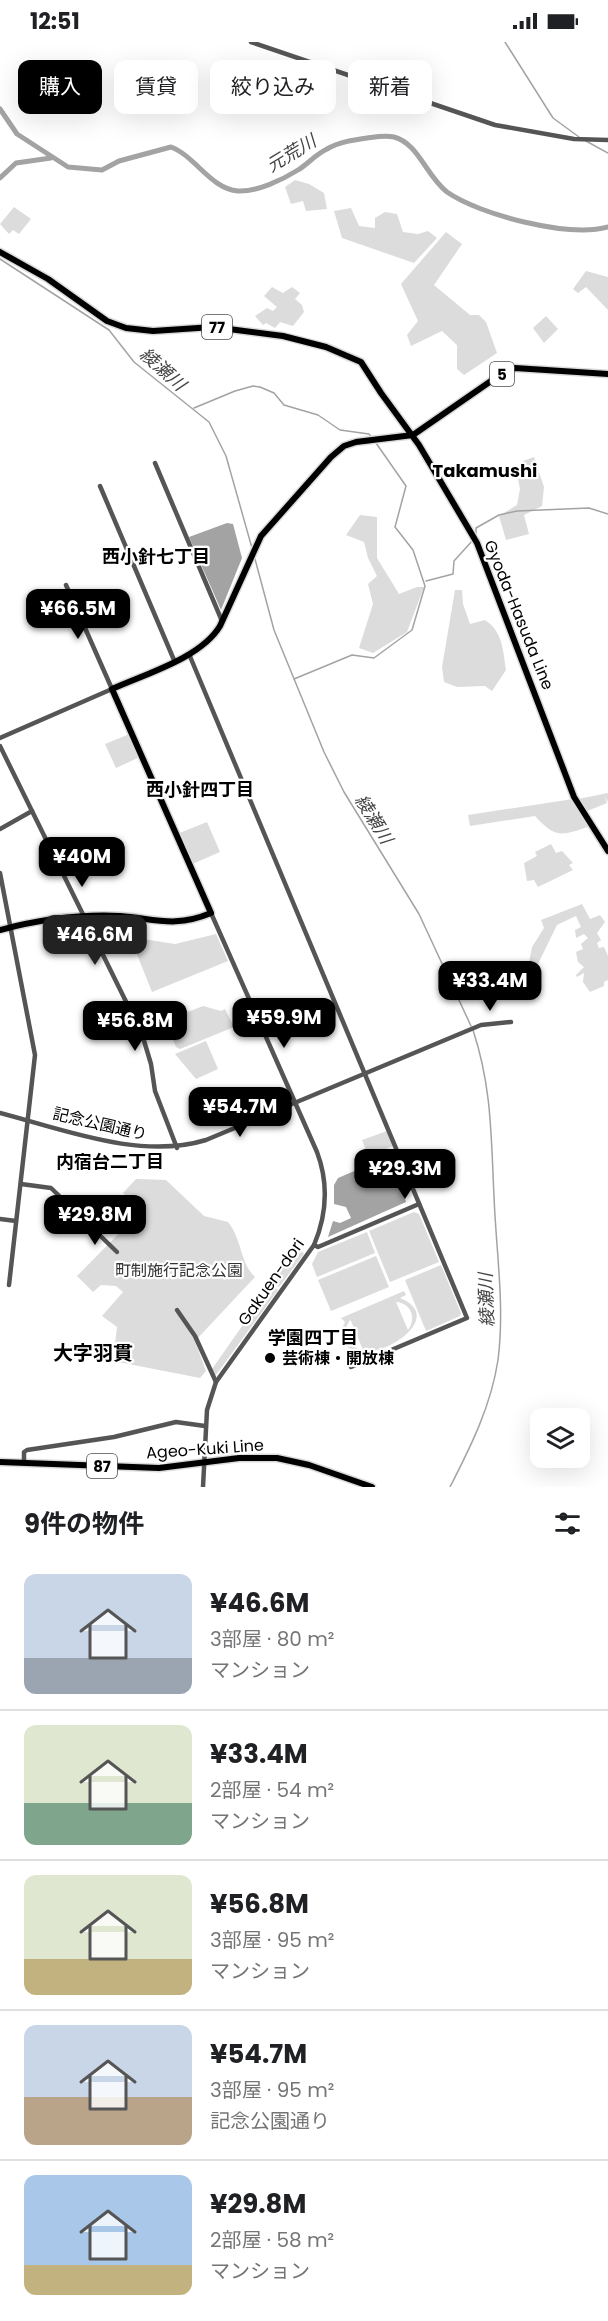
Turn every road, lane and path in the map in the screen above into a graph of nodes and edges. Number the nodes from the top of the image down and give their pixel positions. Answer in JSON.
{"nodes":[{"id":1,"x":251,"y":42,"type":"edge"},
{"id":2,"x":608,"y":140,"type":"edge"},
{"id":3,"x":0,"y":252,"type":"edge"},
{"id":4,"x":608,"y":374,"type":"edge"},
{"id":5,"x":413,"y":435,"type":"junction"},
{"id":6,"x":155,"y":463,"type":"dead end"},
{"id":7,"x":100,"y":486,"type":"dead end"},
{"id":8,"x":66,"y":585,"type":"dead end"},
{"id":9,"x":222,"y":621,"type":"junction"},
{"id":10,"x":189,"y":654,"type":"junction"},
{"id":11,"x":174,"y":660,"type":"junction"},
{"id":12,"x":112,"y":689,"type":"junction"},
{"id":13,"x":0,"y":738,"type":"edge"},
{"id":14,"x":0,"y":746,"type":"edge"},
{"id":15,"x":32,"y":811,"type":"junction"},
{"id":16,"x":0,"y":829,"type":"edge"},
{"id":17,"x":608,"y":851,"type":"edge"},
{"id":18,"x":0,"y":873,"type":"edge"},
{"id":19,"x":211,"y":913,"type":"junction"},
{"id":20,"x":84,"y":918,"type":"junction"},
{"id":21,"x":11,"y":927,"type":"junction"},
{"id":22,"x":0,"y":930,"type":"edge"},
{"id":23,"x":511,"y":1022,"type":"dead end"},
{"id":24,"x":365,"y":1073,"type":"junction"},
{"id":25,"x":295,"y":1102,"type":"junction"},
{"id":26,"x":0,"y":1113,"type":"edge"},
{"id":27,"x":28,"y":1120,"type":"junction"},
{"id":28,"x":177,"y":1148,"type":"junction"},
{"id":29,"x":21,"y":1184,"type":"junction"},
{"id":30,"x":419,"y":1204,"type":"junction"},
{"id":31,"x":0,"y":1219,"type":"edge"},
{"id":32,"x":16,"y":1221,"type":"junction"},
{"id":33,"x":314,"y":1245,"type":"junction"},
{"id":34,"x":117,"y":1252,"type":"dead end"},
{"id":35,"x":9,"y":1285,"type":"dead end"},
{"id":36,"x":177,"y":1310,"type":"dead end"},
{"id":37,"x":351,"y":1367,"type":"dead end"},
{"id":38,"x":216,"y":1382,"type":"junction"},
{"id":39,"x":206,"y":1426,"type":"junction"},
{"id":40,"x":0,"y":1462,"type":"edge"},
{"id":41,"x":24,"y":1463,"type":"junction"},
{"id":42,"x":203,"y":1463,"type":"junction"},
{"id":43,"x":203,"y":1487,"type":"edge"},
{"id":44,"x":372,"y":1487,"type":"edge"}],
"edges":[{"from":1,"to":2,"type":"street"},
{"from":3,"to":5,"type":"main road","name":"Gyoda-Hasuda Line","number":"77"},
{"from":4,"to":5,"type":"main road","number":"5"},
{"from":5,"to":9,"type":"main road","number":"5"},
{"from":5,"to":17,"type":"main road","name":"Gyoda-Hasuda Line","number":"77"},
{"from":6,"to":9,"type":"street"},
{"from":7,"to":11,"type":"street"},
{"from":8,"to":12,"type":"street"},
{"from":9,"to":10,"type":"main road","number":"5"},
{"from":10,"to":11,"type":"main road","number":"5"},
{"from":10,"to":24,"type":"street"},
{"from":11,"to":12,"type":"main road","number":"5"},
{"from":12,"to":13,"type":"street"},
{"from":12,"to":19,"type":"main road"},
{"from":14,"to":15,"type":"street"},
{"from":15,"to":16,"type":"street"},
{"from":15,"to":20,"type":"street"},
{"from":18,"to":21,"type":"street"},
{"from":19,"to":20,"type":"main road"},
{"from":19,"to":25,"type":"street","name":"Gakuen-dori"},
{"from":20,"to":21,"type":"main road"},
{"from":20,"to":28,"type":"street"},
{"from":21,"to":22,"type":"main road"},
{"from":21,"to":27,"type":"street"},
{"from":23,"to":24,"type":"street","name":"記念公園通り"},
{"from":24,"to":25,"type":"street","name":"記念公園通り"},
{"from":24,"to":30,"type":"street"},
{"from":25,"to":28,"type":"street","name":"記念公園通り"},
{"from":25,"to":33,"type":"street","name":"Gakuen-dori"},
{"from":26,"to":27,"type":"street","name":"記念公園通り"},
{"from":27,"to":28,"type":"street","name":"記念公園通り"},
{"from":27,"to":29,"type":"street"},
{"from":29,"to":32,"type":"street"},
{"from":29,"to":34,"type":"street"},
{"from":30,"to":33,"type":"street"},
{"from":30,"to":37,"type":"street"},
{"from":31,"to":32,"type":"street"},
{"from":32,"to":35,"type":"street"},
{"from":33,"to":38,"type":"street","name":"Gakuen-dori"},
{"from":36,"to":38,"type":"street"},
{"from":38,"to":39,"type":"street","name":"Gakuen-dori"},
{"from":39,"to":41,"type":"street"},
{"from":39,"to":42,"type":"street","name":"Gakuen-dori"},
{"from":40,"to":41,"type":"main road","name":"Ageo-Kuki Line","number":"87"},
{"from":41,"to":42,"type":"main road","name":"Ageo-Kuki Line","number":"87"},
{"from":42,"to":43,"type":"street","name":"Gakuen-dori"},
{"from":42,"to":44,"type":"main road","name":"Ageo-Kuki Line","number":"87"}]}
